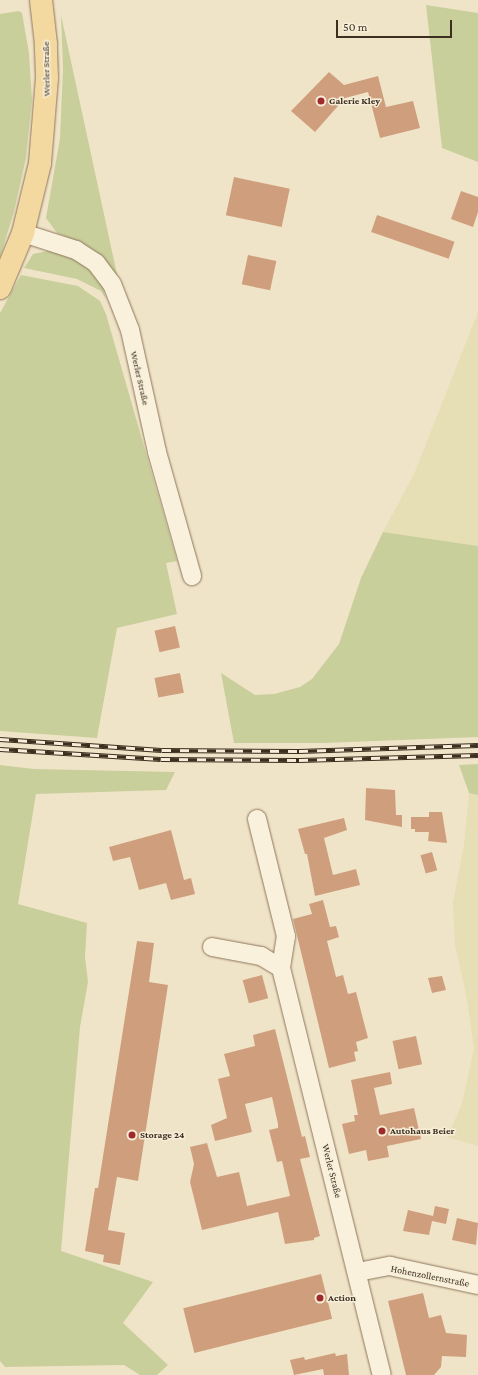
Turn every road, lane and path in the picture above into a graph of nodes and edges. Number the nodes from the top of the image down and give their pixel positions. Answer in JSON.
{"nodes":[{"id":1,"x":41,"y":0,"type":"edge"},
{"id":2,"x":23,"y":233,"type":"junction"},
{"id":3,"x":0,"y":288,"type":"edge"},
{"id":4,"x":192,"y":576,"type":"dead end"},
{"id":5,"x":257,"y":819,"type":"dead end"},
{"id":6,"x":212,"y":947,"type":"dead end"},
{"id":7,"x":280,"y":968,"type":"junction"},
{"id":8,"x":358,"y":1272,"type":"junction"},
{"id":9,"x":478,"y":1285,"type":"edge"},
{"id":10,"x":382,"y":1375,"type":"edge"}],
"edges":[{"from":1,"to":2,"type":"main road","name":"Werler Straße"},
{"from":2,"to":3,"type":"main road","name":"Werler Straße"},
{"from":2,"to":4,"type":"street","name":"Werler Straße"},
{"from":5,"to":7,"type":"street","name":"Werler Straße"},
{"from":6,"to":7,"type":"street"},
{"from":7,"to":8,"type":"street","name":"Werler Straße"},
{"from":8,"to":9,"type":"street","name":"Hohenzollernstraße"},
{"from":8,"to":10,"type":"street","name":"Werler Straße"}]}
